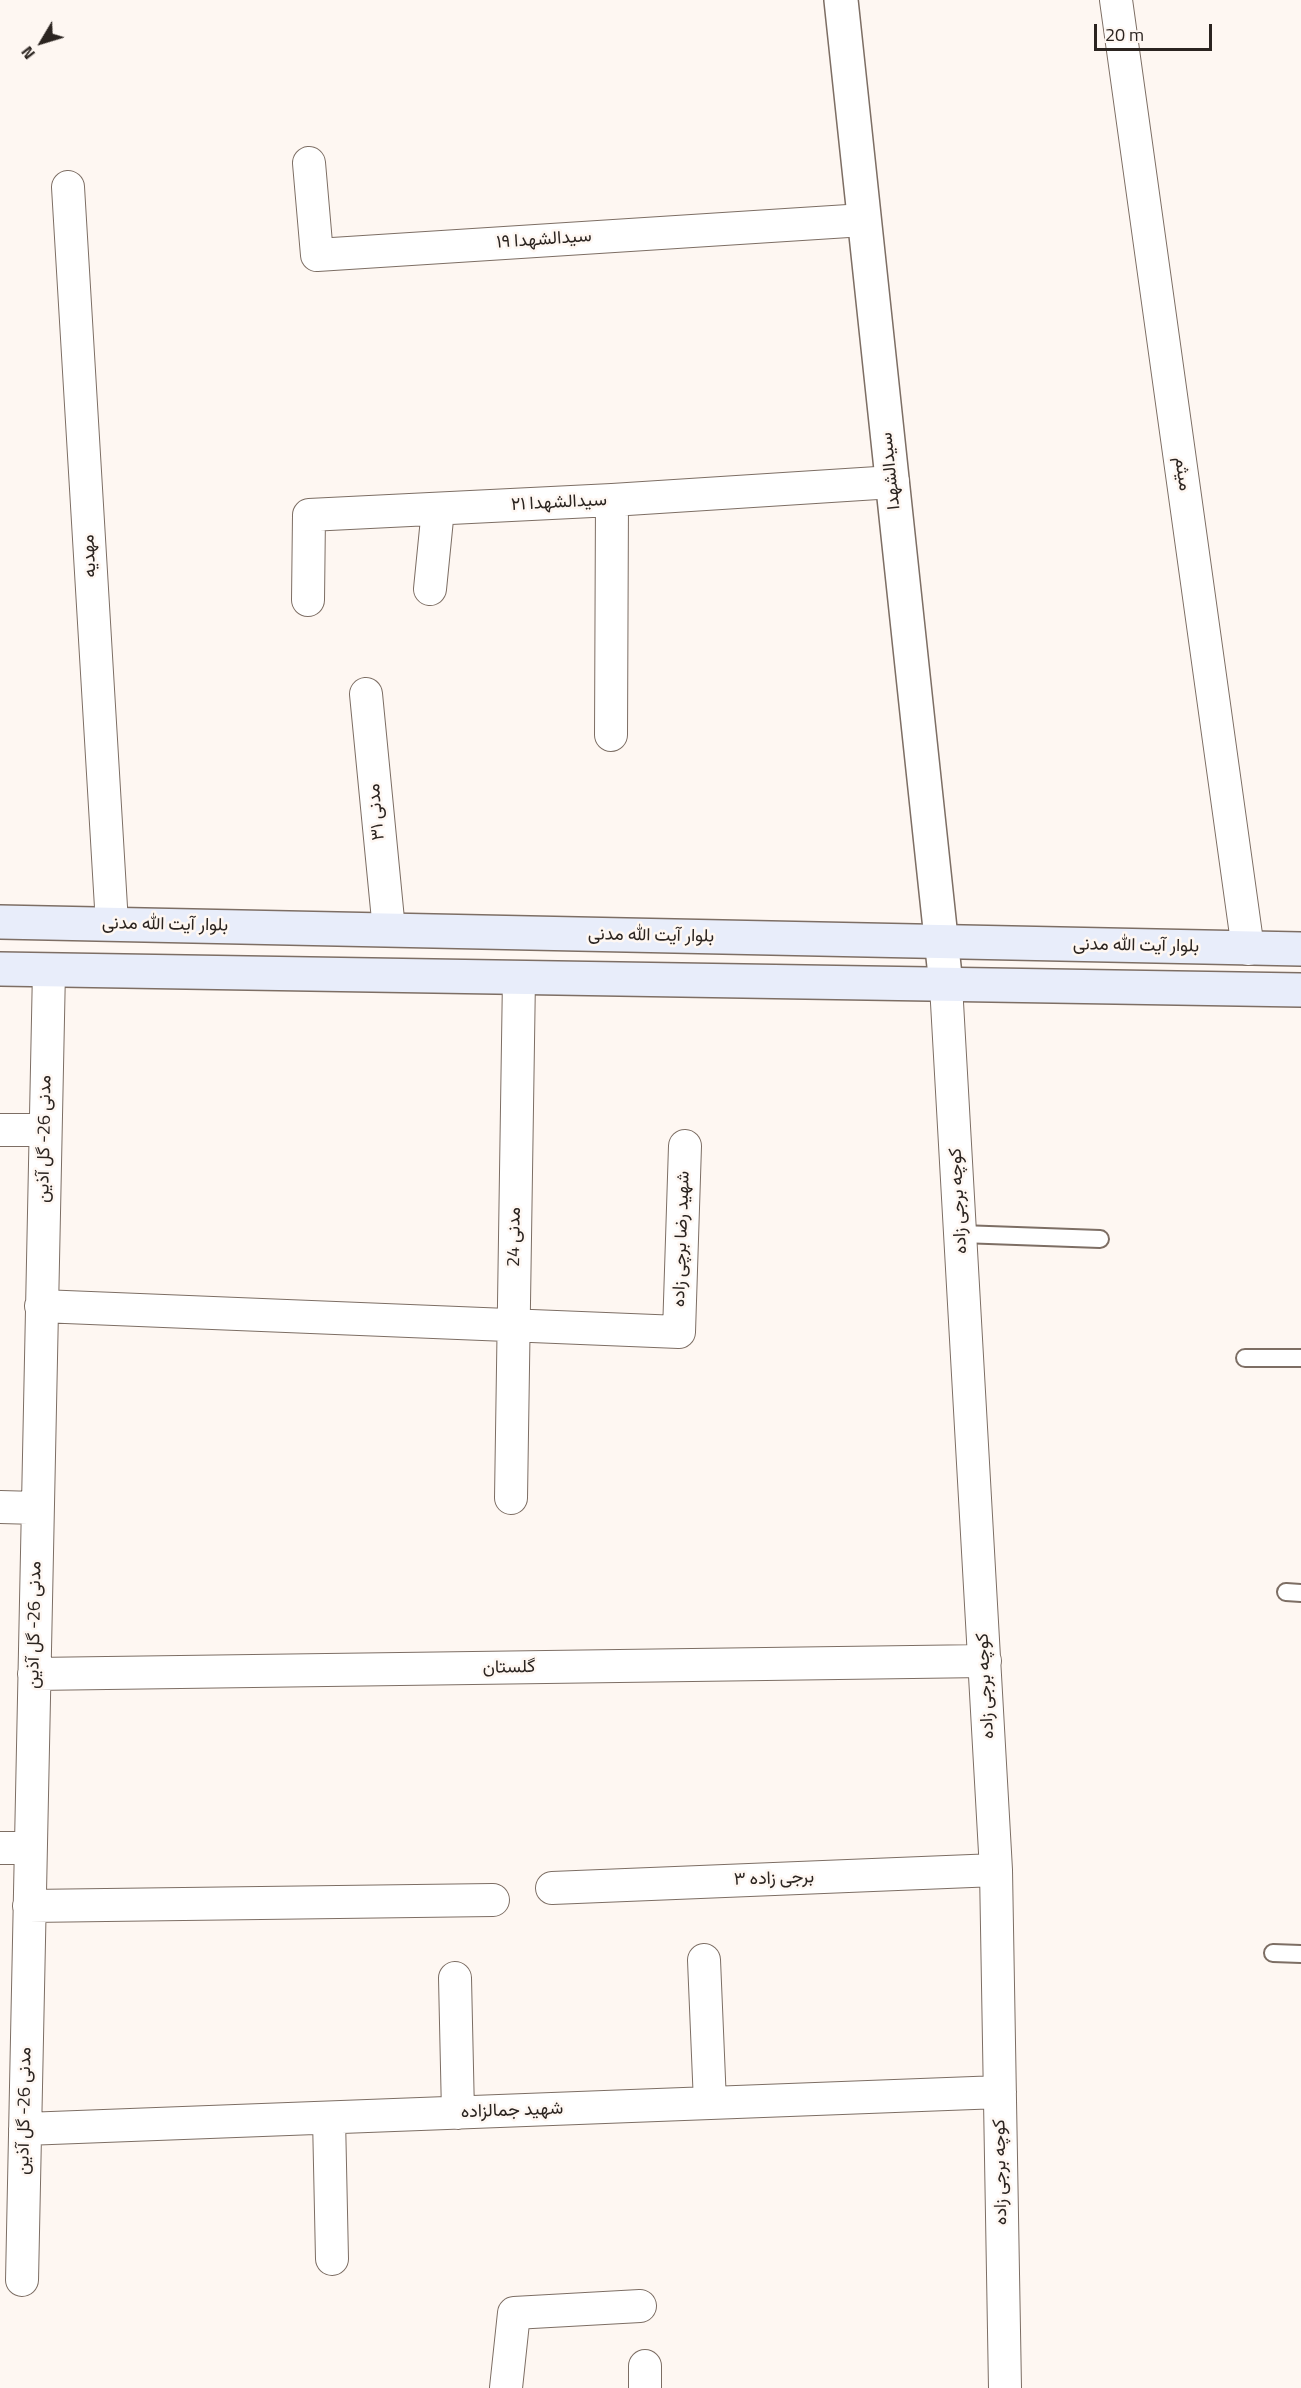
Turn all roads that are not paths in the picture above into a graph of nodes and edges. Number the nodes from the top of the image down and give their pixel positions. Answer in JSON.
{"nodes":[{"id":1,"x":841,"y":0,"type":"edge"},
{"id":2,"x":1116,"y":0,"type":"edge"},
{"id":3,"x":309,"y":164,"type":"dead end"},
{"id":4,"x":68,"y":187,"type":"dead end"},
{"id":5,"x":864,"y":220,"type":"junction"},
{"id":6,"x":893,"y":482,"type":"junction"},
{"id":7,"x":612,"y":500,"type":"junction"},
{"id":8,"x":438,"y":509,"type":"junction"},
{"id":9,"x":430,"y":589,"type":"dead end"},
{"id":10,"x":308,"y":600,"type":"dead end"},
{"id":11,"x":366,"y":694,"type":"dead end"},
{"id":12,"x":610,"y":735,"type":"dead end"},
{"id":13,"x":0,"y":922,"type":"edge"},
{"id":14,"x":112,"y":924,"type":"junction"},
{"id":15,"x":389,"y":930,"type":"junction"},
{"id":16,"x":940,"y":942,"type":"junction"},
{"id":17,"x":1248,"y":949,"type":"junction"},
{"id":18,"x":1301,"y":949,"type":"edge"},
{"id":19,"x":0,"y":969,"type":"edge"},
{"id":20,"x":49,"y":970,"type":"junction"},
{"id":21,"x":519,"y":977,"type":"junction"},
{"id":22,"x":946,"y":985,"type":"junction"},
{"id":23,"x":1301,"y":990,"type":"edge"},
{"id":24,"x":0,"y":1130,"type":"edge"},
{"id":25,"x":45,"y":1130,"type":"junction"},
{"id":26,"x":684,"y":1146,"type":"dead end"},
{"id":27,"x":961,"y":1234,"type":"junction"},
{"id":28,"x":1100,"y":1239,"type":"dead end"},
{"id":29,"x":41,"y":1306,"type":"junction"},
{"id":30,"x":514,"y":1325,"type":"junction"},
{"id":31,"x":1245,"y":1358,"type":"dead end"},
{"id":32,"x":1301,"y":1358,"type":"edge"},
{"id":33,"x":511,"y":1498,"type":"dead end"},
{"id":34,"x":0,"y":1507,"type":"edge"},
{"id":35,"x":37,"y":1508,"type":"junction"},
{"id":36,"x":985,"y":1661,"type":"junction"},
{"id":37,"x":34,"y":1674,"type":"junction"},
{"id":38,"x":15,"y":1848,"type":"edge"},
{"id":39,"x":996,"y":1870,"type":"junction"},
{"id":40,"x":552,"y":1888,"type":"dead end"},
{"id":41,"x":493,"y":1900,"type":"dead end"},
{"id":42,"x":29,"y":1906,"type":"junction"},
{"id":43,"x":1273,"y":1953,"type":"dead end"},
{"id":44,"x":1301,"y":1954,"type":"edge"},
{"id":45,"x":704,"y":1960,"type":"dead end"},
{"id":46,"x":455,"y":1978,"type":"dead end"},
{"id":47,"x":14,"y":2005,"type":"edge"},
{"id":48,"x":1000,"y":2092,"type":"junction"},
{"id":49,"x":710,"y":2103,"type":"junction"},
{"id":50,"x":458,"y":2113,"type":"junction"},
{"id":51,"x":329,"y":2118,"type":"junction"},
{"id":52,"x":25,"y":2129,"type":"junction"},
{"id":53,"x":12,"y":2168,"type":"edge"},
{"id":54,"x":332,"y":2259,"type":"dead end"},
{"id":55,"x":22,"y":2280,"type":"dead end"},
{"id":56,"x":640,"y":2306,"type":"dead end"},
{"id":57,"x":506,"y":2388,"type":"edge"},
{"id":58,"x":1005,"y":2388,"type":"edge"}],
"edges":[{"from":1,"to":5,"type":"street","name":"سیدالشهدا"},
{"from":2,"to":17,"type":"street","name":"میثم"},
{"from":3,"to":5,"type":"street","name":"سیدالشهدا ۱۹"},
{"from":4,"to":14,"type":"street","name":"مهدیه"},
{"from":5,"to":6,"type":"street","name":"سیدالشهدا"},
{"from":6,"to":7,"type":"street","name":"سیدالشهدا ۲۱"},
{"from":6,"to":16,"type":"street","name":"سیدالشهدا"},
{"from":7,"to":8,"type":"street","name":"سیدالشهدا ۲۱"},
{"from":7,"to":12,"type":"street"},
{"from":8,"to":9,"type":"street"},
{"from":8,"to":10,"type":"street","name":"سیدالشهدا ۲۱"},
{"from":11,"to":15,"type":"street","name":"مدنی ۳۱"},
{"from":13,"to":14,"type":"main road","name":"بلوار آیت الله مدنی"},
{"from":14,"to":15,"type":"main road","name":"بلوار آیت الله مدنی"},
{"from":15,"to":16,"type":"main road","name":"بلوار آیت الله مدنی"},
{"from":16,"to":17,"type":"main road","name":"بلوار آیت الله مدنی"},
{"from":16,"to":22,"type":"street","name":"سیدالشهدا"},
{"from":17,"to":18,"type":"main road","name":"بلوار آیت الله مدنی"},
{"from":19,"to":20,"type":"main road"},
{"from":20,"to":21,"type":"main road"},
{"from":20,"to":25,"type":"street","name":"مدنی 26- گل آذین"},
{"from":21,"to":22,"type":"main road"},
{"from":21,"to":30,"type":"street","name":"مدنی 24"},
{"from":22,"to":23,"type":"main road"},
{"from":22,"to":27,"type":"street","name":"کوچه برجى زاده"},
{"from":24,"to":25,"type":"street"},
{"from":25,"to":29,"type":"street","name":"مدنی 26- گل آذین"},
{"from":26,"to":30,"type":"street","name":"شهید رضا برچی زاده"},
{"from":27,"to":28,"type":"lane"},
{"from":27,"to":36,"type":"street","name":"کوچه برجى زاده"},
{"from":29,"to":30,"type":"street"},
{"from":29,"to":35,"type":"street","name":"مدنی 26- گل آذین"},
{"from":30,"to":33,"type":"street","name":"مدنی 24"},
{"from":31,"to":32,"type":"lane"},
{"from":34,"to":35,"type":"street"},
{"from":35,"to":37,"type":"street","name":"مدنی 26- گل آذین"},
{"from":36,"to":37,"type":"street","name":"گلستان"},
{"from":36,"to":39,"type":"street","name":"کوچه برجى زاده"},
{"from":37,"to":38,"type":"street","name":"مدنی 26- گل آذین"},
{"from":38,"to":42,"type":"street","name":"مدنی 26- گل آذین"},
{"from":39,"to":40,"type":"street","name":"برجی زاده ۳"},
{"from":39,"to":48,"type":"street","name":"کوچه برجى زاده"},
{"from":41,"to":42,"type":"street"},
{"from":42,"to":47,"type":"street","name":"مدنی 26- گل آذین"},
{"from":43,"to":44,"type":"lane"},
{"from":45,"to":49,"type":"street"},
{"from":46,"to":50,"type":"street"},
{"from":47,"to":52,"type":"street","name":"مدنی 26- گل آذین"},
{"from":48,"to":49,"type":"street","name":"شهید جمالزاده"},
{"from":48,"to":58,"type":"street","name":"کوچه برجى زاده"},
{"from":49,"to":50,"type":"street","name":"شهید جمالزاده"},
{"from":50,"to":51,"type":"street","name":"شهید جمالزاده"},
{"from":51,"to":52,"type":"street","name":"شهید جمالزاده"},
{"from":51,"to":54,"type":"street"},
{"from":52,"to":53,"type":"street","name":"مدنی 26- گل آذین"},
{"from":53,"to":55,"type":"street","name":"مدنی 26- گل آذین"},
{"from":56,"to":57,"type":"street"}]}
